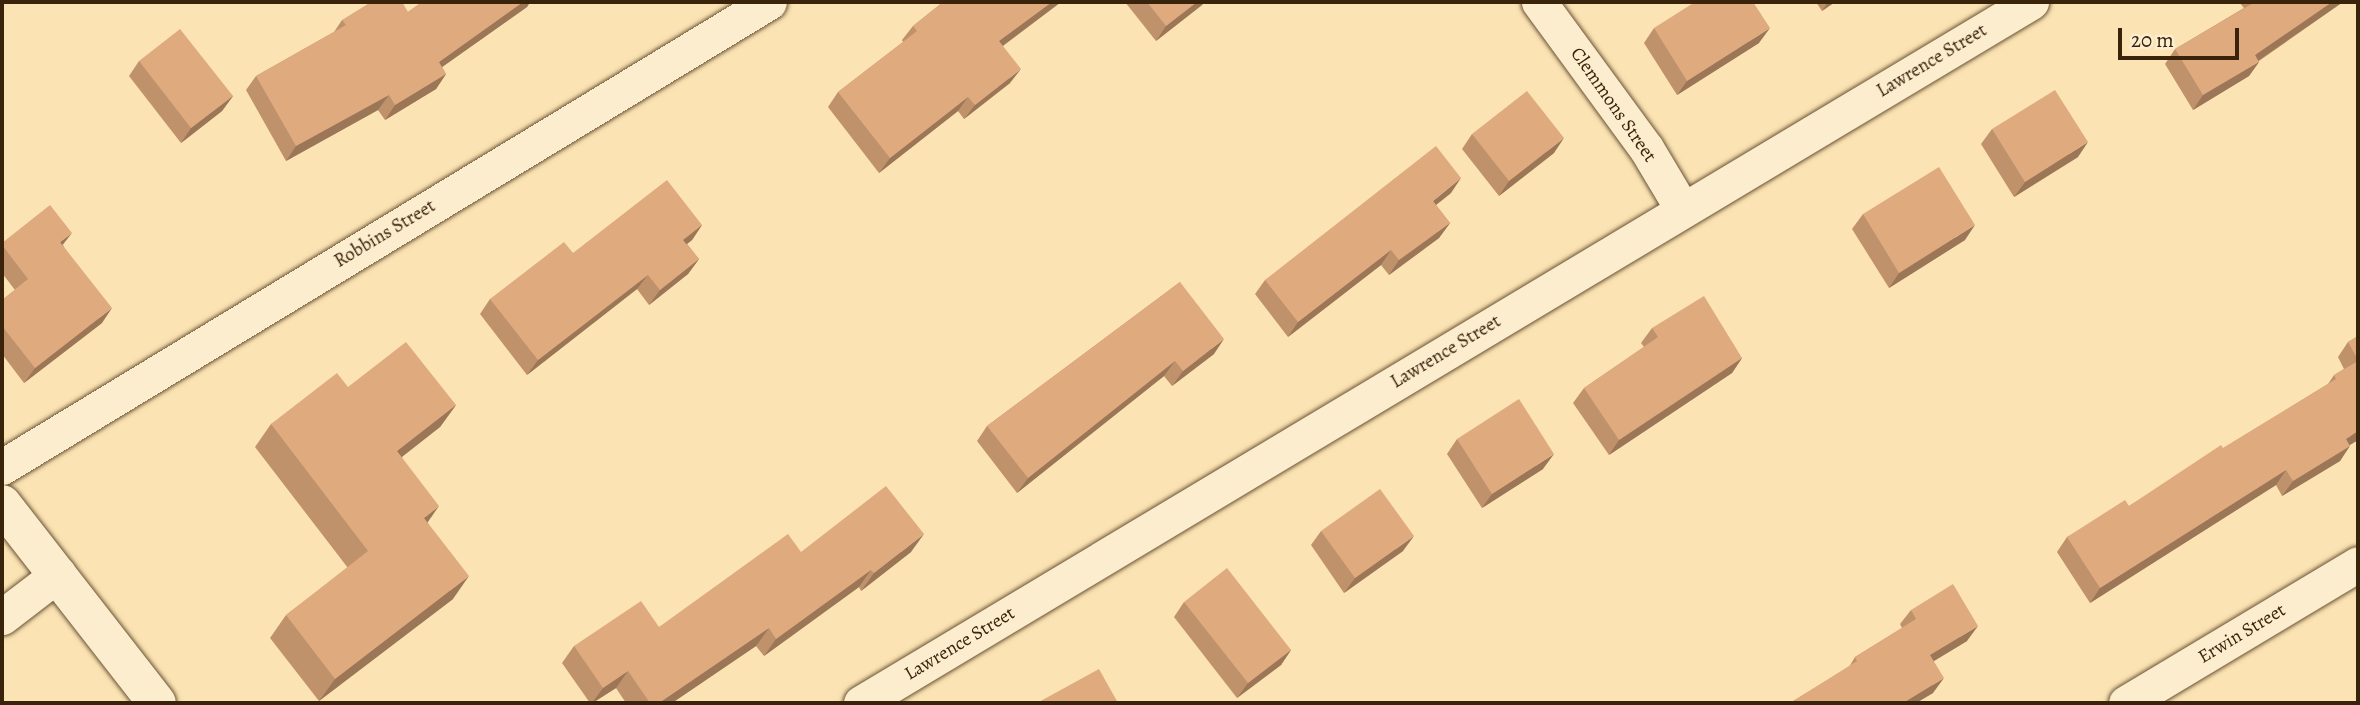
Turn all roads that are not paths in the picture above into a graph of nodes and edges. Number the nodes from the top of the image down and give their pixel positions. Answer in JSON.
{"nodes":[{"id":1,"x":769,"y":2,"type":"edge"},
{"id":2,"x":1539,"y":2,"type":"edge"},
{"id":3,"x":2031,"y":2,"type":"edge"},
{"id":4,"x":1683,"y":210,"type":"junction"},
{"id":5,"x":2,"y":467,"type":"edge"},
{"id":6,"x":2,"y":503,"type":"edge"},
{"id":7,"x":2358,"y":564,"type":"edge"},
{"id":8,"x":58,"y":575,"type":"junction"},
{"id":9,"x":2,"y":617,"type":"edge"},
{"id":10,"x":157,"y":703,"type":"edge"},
{"id":11,"x":861,"y":703,"type":"edge"},
{"id":12,"x":2126,"y":703,"type":"edge"}],
"edges":[{"from":1,"to":5,"type":"street","name":"Robbins Street"},
{"from":2,"to":4,"type":"street","name":"Clemmons Street"},
{"from":3,"to":4,"type":"street","name":"Lawrence Street"},
{"from":4,"to":11,"type":"street","name":"Lawrence Street"},
{"from":6,"to":8,"type":"main road"},
{"from":7,"to":12,"type":"street","name":"Erwin Street"},
{"from":8,"to":9,"type":"street"},
{"from":8,"to":10,"type":"main road"}]}
